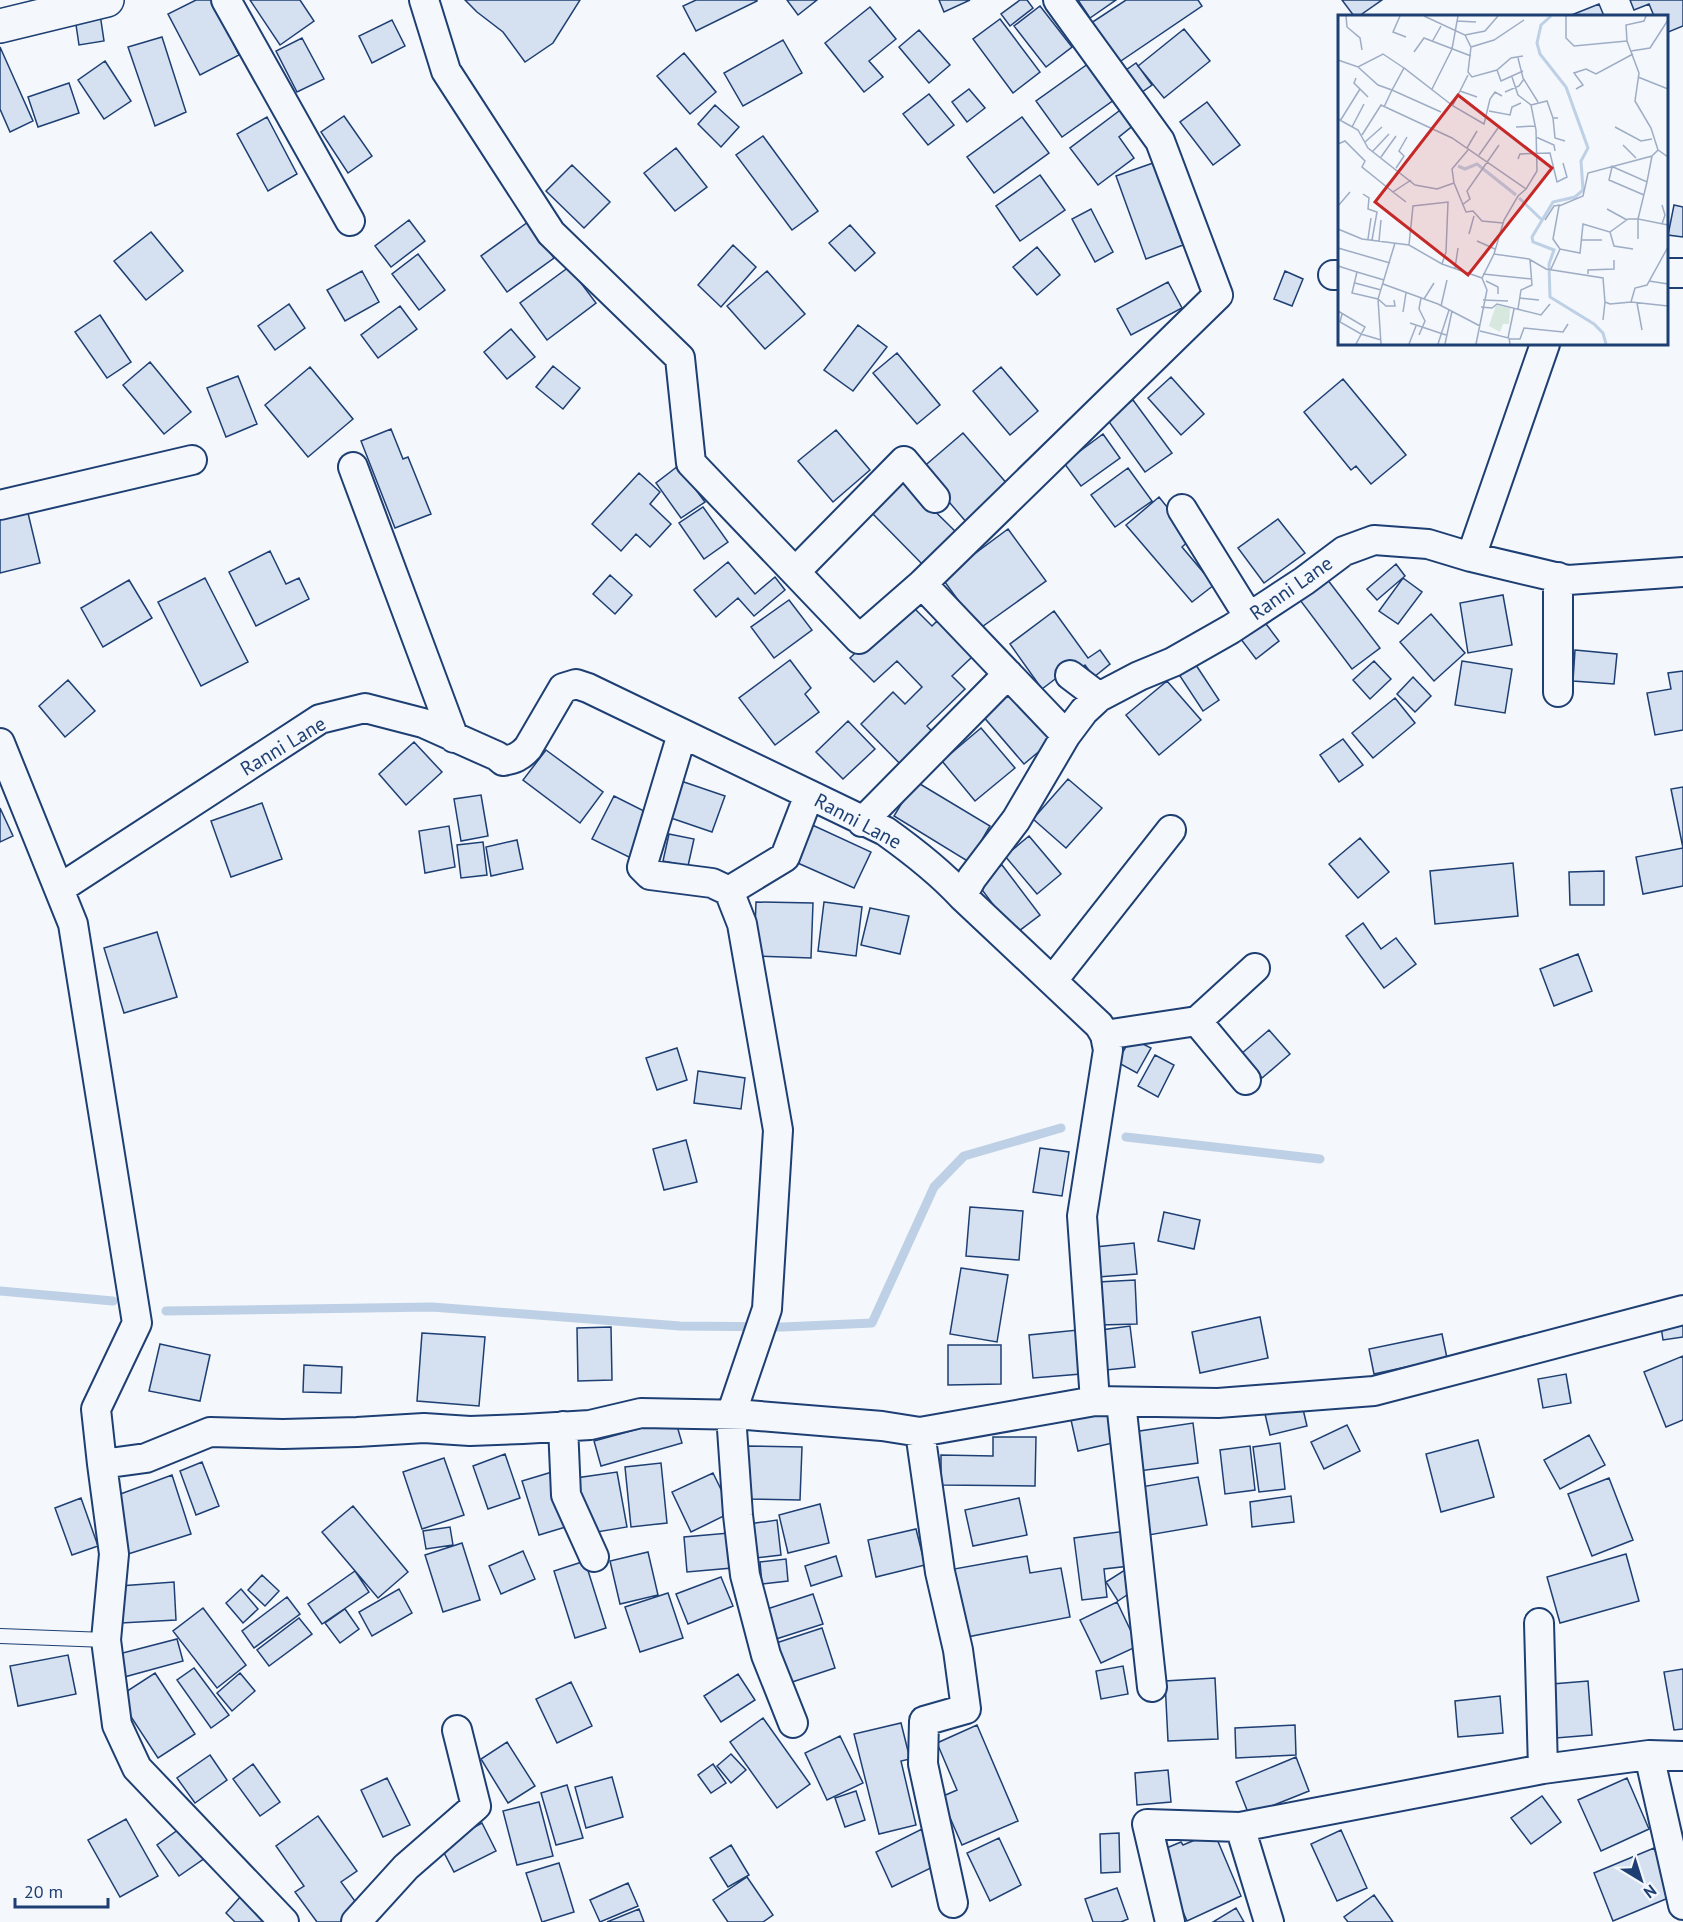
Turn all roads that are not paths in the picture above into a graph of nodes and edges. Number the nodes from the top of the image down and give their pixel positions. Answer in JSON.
{"nodes":[{"id":1,"x":107,"y":0,"type":"edge"},
{"id":2,"x":226,"y":0,"type":"edge"},
{"id":3,"x":424,"y":0,"type":"edge"},
{"id":4,"x":1058,"y":0,"type":"edge"},
{"id":5,"x":0,"y":26,"type":"edge"},
{"id":6,"x":350,"y":221,"type":"dead end"},
{"id":7,"x":1545,"y":345,"type":"edge"},
{"id":8,"x":192,"y":460,"type":"dead end"},
{"id":9,"x":353,"y":467,"type":"dead end"},
{"id":10,"x":935,"y":498,"type":"dead end"},
{"id":11,"x":0,"y":505,"type":"edge"},
{"id":12,"x":1182,"y":510,"type":"dead end"},
{"id":13,"x":1472,"y":557,"type":"junction"},
{"id":14,"x":795,"y":572,"type":"junction"},
{"id":15,"x":1683,"y":572,"type":"edge"},
{"id":16,"x":1558,"y":578,"type":"junction"},
{"id":17,"x":922,"y":584,"type":"junction"},
{"id":18,"x":1249,"y":617,"type":"junction"},
{"id":19,"x":1008,"y":674,"type":"junction"},
{"id":20,"x":1070,"y":675,"type":"dead end"},
{"id":21,"x":1558,"y":692,"type":"dead end"},
{"id":22,"x":1099,"y":697,"type":"junction"},
{"id":23,"x":682,"y":734,"type":"junction"},
{"id":24,"x":1066,"y":735,"type":"junction"},
{"id":25,"x":454,"y":738,"type":"junction"},
{"id":26,"x":0,"y":743,"type":"edge"},
{"id":27,"x":5,"y":772,"type":"edge"},
{"id":28,"x":808,"y":795,"type":"junction"},
{"id":29,"x":862,"y":822,"type":"junction"},
{"id":30,"x":1171,"y":831,"type":"dead end"},
{"id":31,"x":58,"y":889,"type":"junction"},
{"id":32,"x":729,"y":891,"type":"junction"},
{"id":33,"x":962,"y":896,"type":"junction"},
{"id":34,"x":1255,"y":968,"type":"dead end"},
{"id":35,"x":1053,"y":980,"type":"junction"},
{"id":36,"x":1197,"y":1021,"type":"junction"},
{"id":37,"x":1105,"y":1035,"type":"junction"},
{"id":38,"x":1246,"y":1080,"type":"dead end"},
{"id":39,"x":1683,"y":1310,"type":"edge"},
{"id":40,"x":1108,"y":1402,"type":"junction"},
{"id":41,"x":731,"y":1415,"type":"junction"},
{"id":42,"x":563,"y":1426,"type":"junction"},
{"id":43,"x":920,"y":1432,"type":"junction"},
{"id":44,"x":102,"y":1464,"type":"junction"},
{"id":45,"x":594,"y":1557,"type":"dead end"},
{"id":46,"x":1539,"y":1623,"type":"dead end"},
{"id":47,"x":0,"y":1636,"type":"edge"},
{"id":48,"x":106,"y":1640,"type":"junction"},
{"id":49,"x":1152,"y":1688,"type":"dead end"},
{"id":50,"x":793,"y":1724,"type":"dead end"},
{"id":51,"x":458,"y":1730,"type":"dead end"},
{"id":52,"x":1649,"y":1755,"type":"junction"},
{"id":53,"x":1683,"y":1755,"type":"edge"},
{"id":54,"x":1543,"y":1769,"type":"junction"},
{"id":55,"x":1240,"y":1827,"type":"junction"},
{"id":56,"x":953,"y":1904,"type":"dead end"},
{"id":57,"x":1683,"y":1905,"type":"edge"},
{"id":58,"x":284,"y":1922,"type":"edge"},
{"id":59,"x":356,"y":1922,"type":"edge"},
{"id":60,"x":1170,"y":1922,"type":"edge"},
{"id":61,"x":1269,"y":1922,"type":"edge"}],
"edges":[{"from":1,"to":5,"type":"street"},
{"from":2,"to":6,"type":"street"},
{"from":3,"to":14,"type":"street"},
{"from":4,"to":17,"type":"street"},
{"from":7,"to":13,"type":"street"},
{"from":8,"to":11,"type":"street"},
{"from":9,"to":25,"type":"street"},
{"from":10,"to":14,"type":"street"},
{"from":12,"to":18,"type":"street"},
{"from":13,"to":16,"type":"street","name":"Ranni Lane"},
{"from":13,"to":18,"type":"street","name":"Ranni Lane"},
{"from":14,"to":17,"type":"street"},
{"from":15,"to":16,"type":"street","name":"Ranni Lane"},
{"from":16,"to":21,"type":"street"},
{"from":17,"to":19,"type":"street"},
{"from":18,"to":22,"type":"street","name":"Ranni Lane"},
{"from":19,"to":24,"type":"street"},
{"from":19,"to":29,"type":"street"},
{"from":20,"to":22,"type":"street"},
{"from":22,"to":24,"type":"street","name":"Ranni Lane"},
{"from":23,"to":25,"type":"street","name":"Ranni Lane"},
{"from":23,"to":28,"type":"street","name":"Ranni Lane"},
{"from":23,"to":32,"type":"street"},
{"from":24,"to":33,"type":"street","name":"Ranni Lane"},
{"from":25,"to":31,"type":"street","name":"Ranni Lane"},
{"from":26,"to":27,"type":"street"},
{"from":27,"to":31,"type":"street"},
{"from":28,"to":29,"type":"street","name":"Ranni Lane"},
{"from":28,"to":32,"type":"street"},
{"from":29,"to":33,"type":"street","name":"Ranni Lane"},
{"from":30,"to":35,"type":"street"},
{"from":31,"to":44,"type":"street"},
{"from":32,"to":41,"type":"street"},
{"from":33,"to":35,"type":"street"},
{"from":34,"to":36,"type":"street"},
{"from":35,"to":37,"type":"street"},
{"from":36,"to":37,"type":"street"},
{"from":36,"to":38,"type":"street"},
{"from":37,"to":40,"type":"street"},
{"from":39,"to":40,"type":"street"},
{"from":40,"to":43,"type":"street"},
{"from":40,"to":49,"type":"street"},
{"from":41,"to":42,"type":"street"},
{"from":41,"to":43,"type":"street"},
{"from":41,"to":50,"type":"street"},
{"from":42,"to":44,"type":"street"},
{"from":42,"to":45,"type":"street"},
{"from":43,"to":56,"type":"street"},
{"from":44,"to":48,"type":"street"},
{"from":46,"to":54,"type":"street"},
{"from":47,"to":48,"type":"lane"},
{"from":48,"to":58,"type":"street"},
{"from":51,"to":59,"type":"street"},
{"from":52,"to":53,"type":"street"},
{"from":52,"to":54,"type":"street"},
{"from":52,"to":57,"type":"street"},
{"from":54,"to":55,"type":"street"},
{"from":55,"to":60,"type":"street"},
{"from":55,"to":61,"type":"street"}]}
